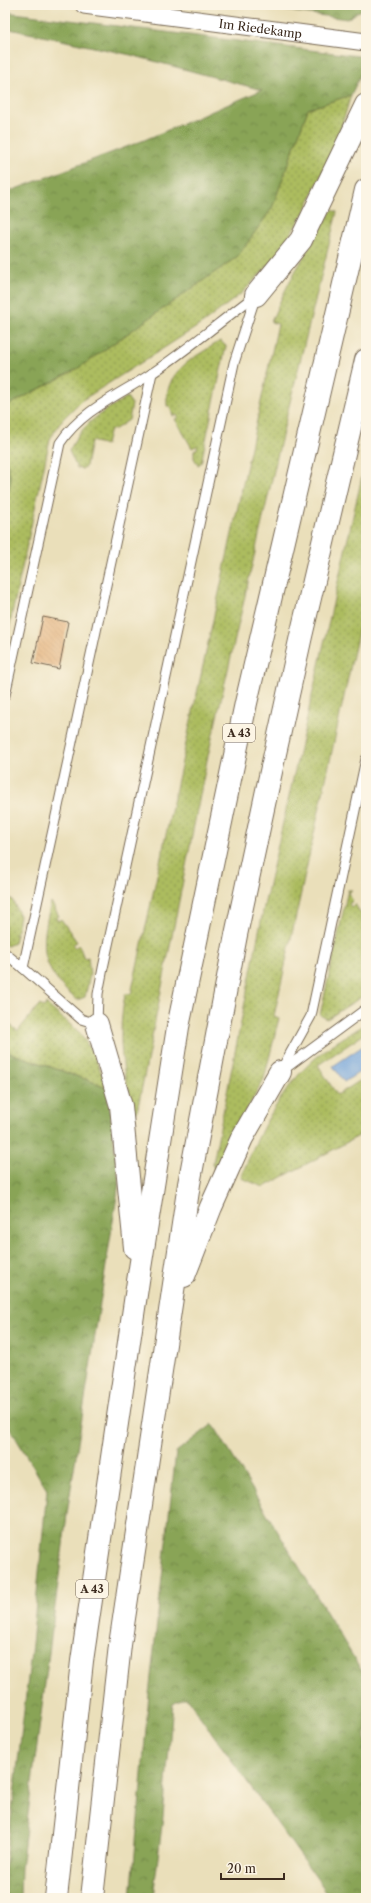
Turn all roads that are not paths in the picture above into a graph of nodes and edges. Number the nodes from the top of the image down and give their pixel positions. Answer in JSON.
{"nodes":[{"id":1,"x":84,"y":5,"type":"edge"},
{"id":2,"x":366,"y":42,"type":"edge"},
{"id":3,"x":366,"y":105,"type":"edge"},
{"id":4,"x":366,"y":190,"type":"edge"},
{"id":5,"x":256,"y":295,"type":"junction"},
{"id":6,"x":366,"y":360,"type":"edge"},
{"id":7,"x":152,"y":373,"type":"junction"},
{"id":8,"x":5,"y":695,"type":"edge"},
{"id":9,"x":366,"y":759,"type":"edge"},
{"id":10,"x":5,"y":953,"type":"edge"},
{"id":11,"x":23,"y":968,"type":"junction"},
{"id":12,"x":366,"y":1010,"type":"edge"},
{"id":13,"x":97,"y":1024,"type":"junction"},
{"id":14,"x":280,"y":1072,"type":"junction"},
{"id":15,"x":138,"y":1281,"type":"junction"},
{"id":16,"x":169,"y":1314,"type":"junction"},
{"id":17,"x":56,"y":1898,"type":"edge"},
{"id":18,"x":92,"y":1898,"type":"edge"}],
"edges":[{"from":1,"to":2,"type":"street","name":"Im Riedekamp"},
{"from":3,"to":5,"type":"highway"},
{"from":4,"to":15,"type":"highway","number":"A 43"},
{"from":5,"to":7,"type":"lane"},
{"from":5,"to":13,"type":"lane"},
{"from":6,"to":16,"type":"highway"},
{"from":7,"to":8,"type":"lane"},
{"from":7,"to":11,"type":"lane"},
{"from":9,"to":14,"type":"lane"},
{"from":10,"to":11,"type":"lane"},
{"from":11,"to":13,"type":"lane"},
{"from":12,"to":14,"type":"lane"},
{"from":13,"to":15,"type":"highway"},
{"from":14,"to":16,"type":"highway"},
{"from":15,"to":17,"type":"highway","number":"A 43"},
{"from":16,"to":18,"type":"highway"}]}
